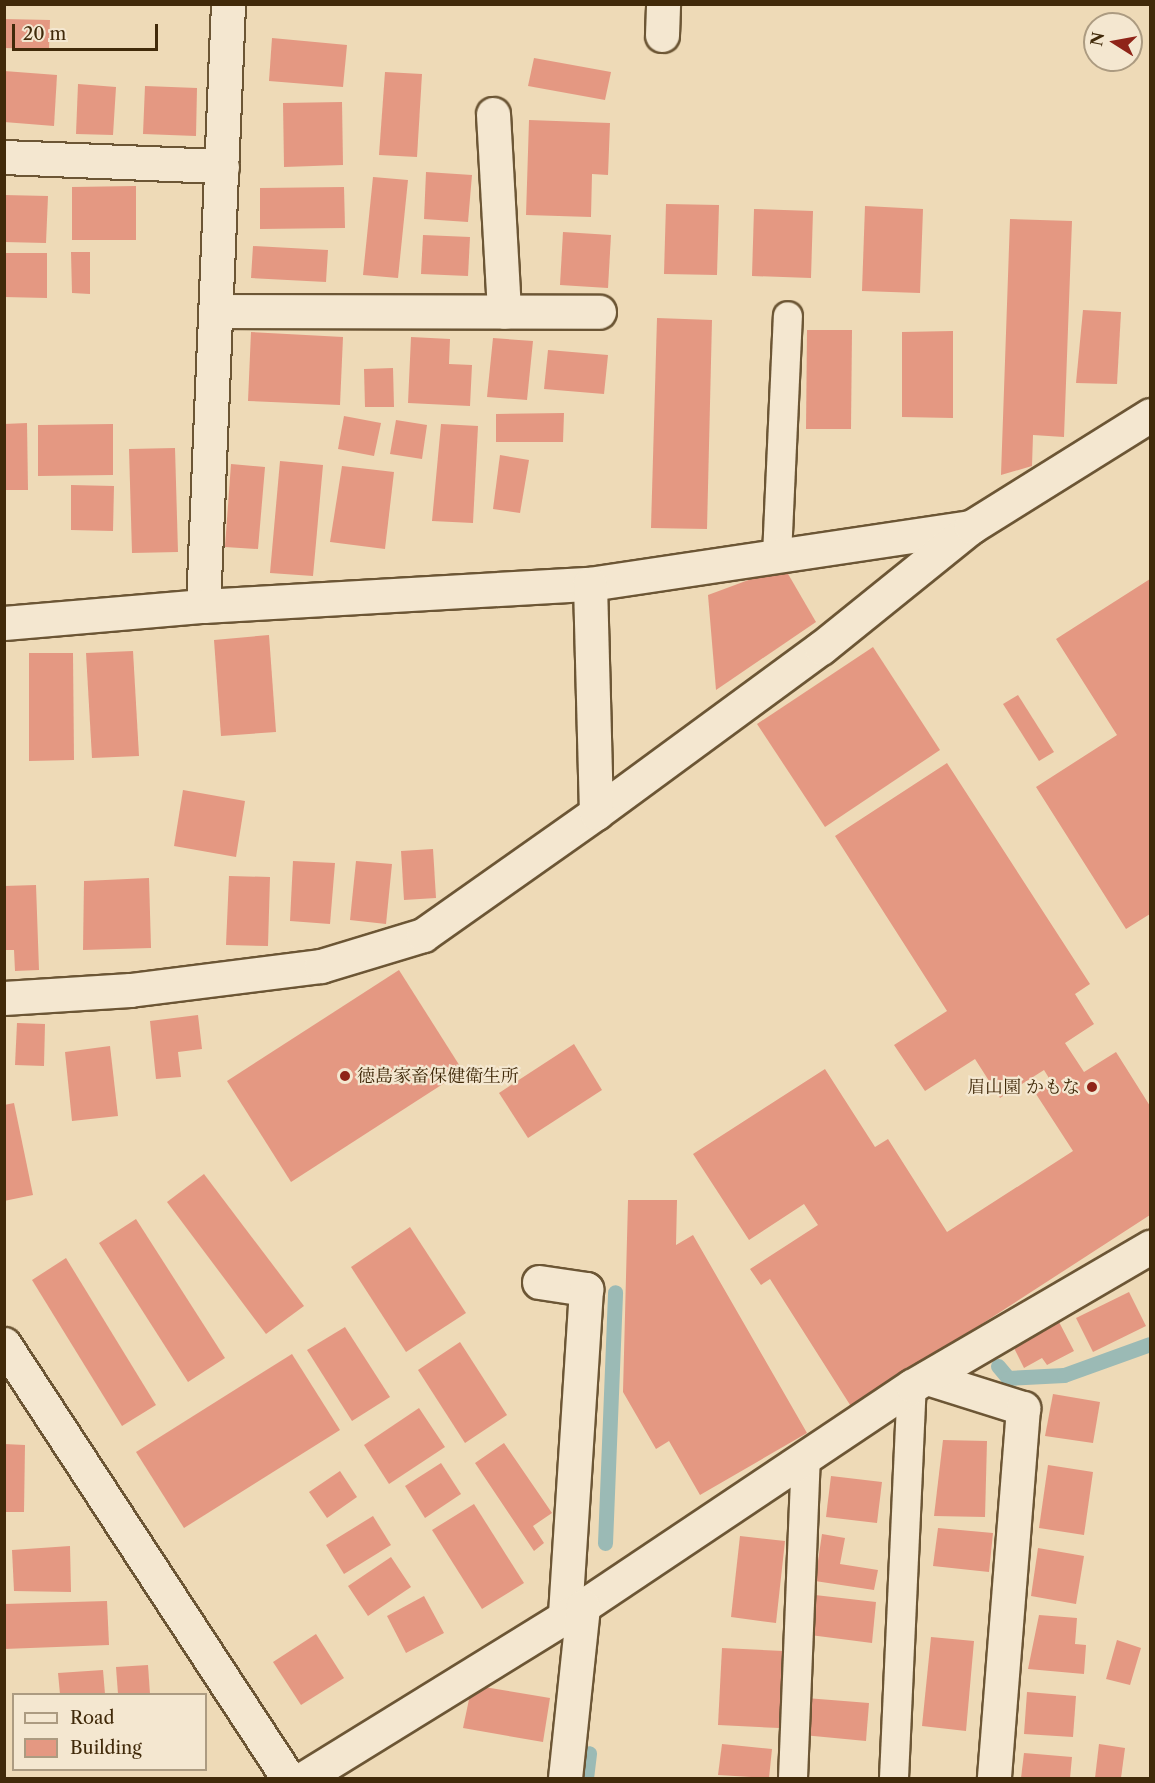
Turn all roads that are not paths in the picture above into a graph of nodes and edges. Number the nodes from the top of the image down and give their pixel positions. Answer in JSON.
{"nodes":[{"id":1,"x":228,"y":4,"type":"edge"},
{"id":2,"x":494,"y":114,"type":"dead end"},
{"id":3,"x":4,"y":157,"type":"edge"},
{"id":4,"x":222,"y":166,"type":"junction"},
{"id":5,"x":216,"y":311,"type":"junction"},
{"id":6,"x":504,"y":312,"type":"junction"},
{"id":7,"x":599,"y":312,"type":"dead end"},
{"id":8,"x":788,"y":316,"type":"dead end"},
{"id":9,"x":1150,"y":416,"type":"edge"},
{"id":10,"x":971,"y":527,"type":"junction"},
{"id":11,"x":777,"y":556,"type":"junction"},
{"id":12,"x":590,"y":584,"type":"junction"},
{"id":13,"x":203,"y":606,"type":"junction"},
{"id":14,"x":4,"y":623,"type":"edge"},
{"id":15,"x":596,"y":813,"type":"junction"},
{"id":16,"x":4,"y":998,"type":"edge"},
{"id":17,"x":1150,"y":1247,"type":"edge"},
{"id":18,"x":539,"y":1282,"type":"dead end"},
{"id":19,"x":4,"y":1344,"type":"edge"},
{"id":20,"x":920,"y":1382,"type":"junction"},
{"id":21,"x":806,"y":1457,"type":"junction"},
{"id":22,"x":574,"y":1612,"type":"junction"},
{"id":23,"x":288,"y":1779,"type":"edge"},
{"id":24,"x":304,"y":1779,"type":"edge"},
{"id":25,"x":565,"y":1779,"type":"edge"},
{"id":26,"x":793,"y":1779,"type":"edge"},
{"id":27,"x":894,"y":1779,"type":"edge"},
{"id":28,"x":994,"y":1779,"type":"edge"}],
"edges":[{"from":1,"to":4,"type":"street"},
{"from":2,"to":6,"type":"street"},
{"from":3,"to":4,"type":"street"},
{"from":4,"to":5,"type":"street"},
{"from":5,"to":6,"type":"street"},
{"from":5,"to":13,"type":"street"},
{"from":6,"to":7,"type":"street"},
{"from":8,"to":11,"type":"lane"},
{"from":9,"to":10,"type":"street"},
{"from":10,"to":11,"type":"street"},
{"from":10,"to":15,"type":"street"},
{"from":11,"to":12,"type":"street"},
{"from":12,"to":13,"type":"street"},
{"from":12,"to":15,"type":"street"},
{"from":13,"to":14,"type":"street"},
{"from":15,"to":16,"type":"street"},
{"from":17,"to":20,"type":"street"},
{"from":18,"to":22,"type":"street"},
{"from":19,"to":23,"type":"street"},
{"from":20,"to":21,"type":"street"},
{"from":20,"to":27,"type":"lane"},
{"from":20,"to":28,"type":"street"},
{"from":21,"to":22,"type":"street"},
{"from":21,"to":26,"type":"lane"},
{"from":22,"to":24,"type":"street"},
{"from":22,"to":25,"type":"street"}]}
